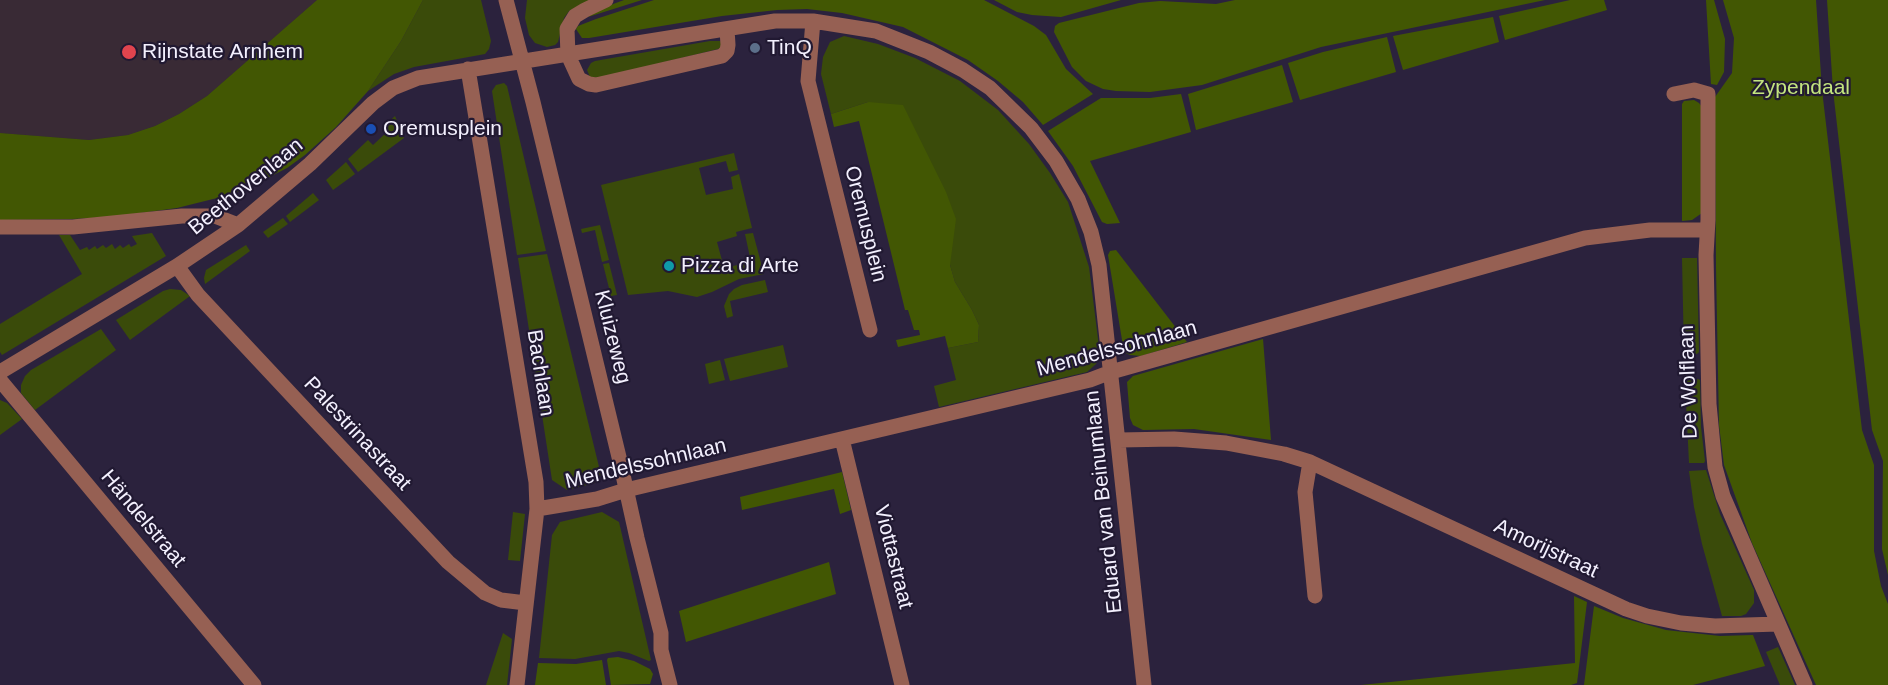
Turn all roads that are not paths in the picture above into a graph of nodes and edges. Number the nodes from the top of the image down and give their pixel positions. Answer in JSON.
{"nodes":[{"id":1,"x":506,"y":0,"type":"edge"},
{"id":2,"x":606,"y":0,"type":"edge"},
{"id":3,"x":813,"y":21,"type":"junction"},
{"id":4,"x":727,"y":29,"type":"junction"},
{"id":5,"x":568,"y":55,"type":"junction"},
{"id":6,"x":522,"y":60,"type":"junction"},
{"id":7,"x":468,"y":69,"type":"junction"},
{"id":8,"x":1674,"y":94,"type":"dead end"},
{"id":9,"x":238,"y":225,"type":"junction"},
{"id":10,"x":0,"y":227,"type":"edge"},
{"id":11,"x":1706,"y":230,"type":"junction"},
{"id":12,"x":177,"y":266,"type":"junction"},
{"id":13,"x":870,"y":330,"type":"dead end"},
{"id":14,"x":0,"y":372,"type":"edge"},
{"id":15,"x":1111,"y":372,"type":"junction"},
{"id":16,"x":0,"y":380,"type":"edge"},
{"id":17,"x":842,"y":440,"type":"junction"},
{"id":18,"x":1119,"y":440,"type":"junction"},
{"id":19,"x":1310,"y":462,"type":"junction"},
{"id":20,"x":626,"y":490,"type":"junction"},
{"id":21,"x":537,"y":509,"type":"junction"},
{"id":22,"x":1315,"y":596,"type":"dead end"},
{"id":23,"x":526,"y":603,"type":"junction"},
{"id":24,"x":1778,"y":624,"type":"junction"},
{"id":25,"x":254,"y":685,"type":"edge"},
{"id":26,"x":517,"y":685,"type":"edge"},
{"id":27,"x":670,"y":685,"type":"edge"},
{"id":28,"x":902,"y":685,"type":"edge"},
{"id":29,"x":1144,"y":685,"type":"edge"},
{"id":30,"x":1805,"y":685,"type":"edge"}],
"edges":[{"from":1,"to":6,"type":"street","name":"Kluizeweg"},
{"from":2,"to":5,"type":"street"},
{"from":3,"to":4,"type":"street","name":"Eduard van Beinumlaan"},
{"from":3,"to":13,"type":"street","name":"Oremusplein"},
{"from":3,"to":15,"type":"street","name":"Eduard van Beinumlaan"},
{"from":4,"to":5,"type":"street","name":"Eduard van Beinumlaan"},
{"from":4,"to":5,"type":"street"},
{"from":5,"to":6,"type":"street","name":"Eduard van Beinumlaan"},
{"from":6,"to":7,"type":"street","name":"Beethovenlaan"},
{"from":6,"to":20,"type":"street","name":"Kluizeweg"},
{"from":7,"to":9,"type":"street","name":"Beethovenlaan"},
{"from":7,"to":21,"type":"street","name":"Bachlaan"},
{"from":8,"to":11,"type":"street","name":"De Wolflaan"},
{"from":9,"to":10,"type":"street"},
{"from":9,"to":12,"type":"street","name":"Beethovenlaan"},
{"from":11,"to":15,"type":"street","name":"Mendelssohnlaan"},
{"from":11,"to":24,"type":"street","name":"De Wolflaan"},
{"from":12,"to":14,"type":"street","name":"Beethovenlaan"},
{"from":12,"to":23,"type":"street","name":"Palestrinastraat"},
{"from":15,"to":17,"type":"street","name":"Mendelssohnlaan"},
{"from":15,"to":18,"type":"street","name":"Eduard van Beinumlaan"},
{"from":16,"to":25,"type":"street","name":"Händelstraat"},
{"from":17,"to":20,"type":"street","name":"Mendelssohnlaan"},
{"from":17,"to":28,"type":"street","name":"Viottastraat"},
{"from":18,"to":19,"type":"street","name":"Amorijstraat"},
{"from":18,"to":29,"type":"street","name":"Eduard van Beinumlaan"},
{"from":19,"to":22,"type":"street"},
{"from":19,"to":24,"type":"street","name":"Amorijstraat"},
{"from":20,"to":21,"type":"street","name":"Mendelssohnlaan"},
{"from":20,"to":27,"type":"street","name":"Kluizeweg"},
{"from":21,"to":23,"type":"street","name":"Bachlaan"},
{"from":23,"to":26,"type":"street","name":"Bachlaan"},
{"from":24,"to":30,"type":"street","name":"De Wolflaan"}]}
